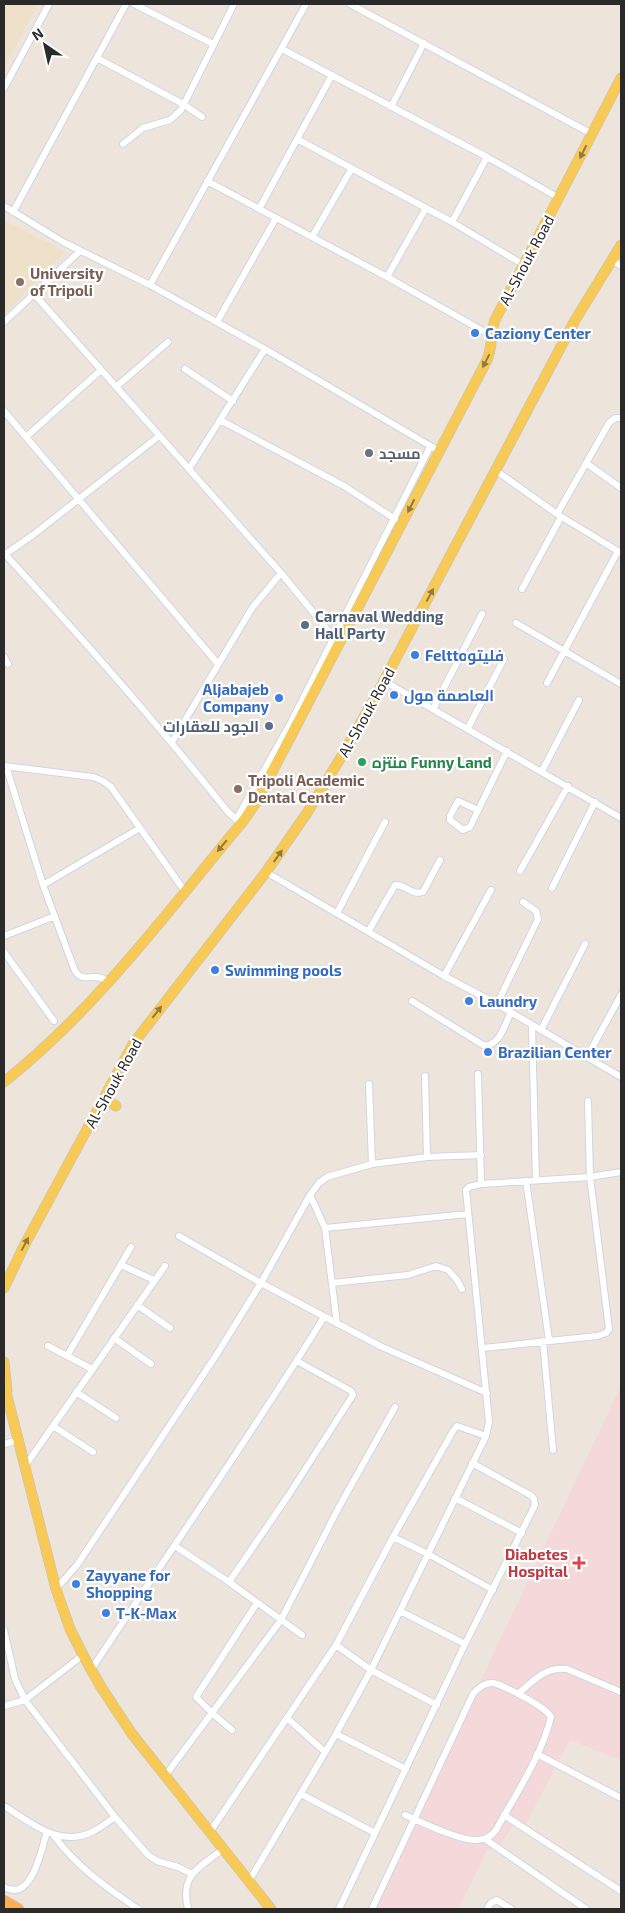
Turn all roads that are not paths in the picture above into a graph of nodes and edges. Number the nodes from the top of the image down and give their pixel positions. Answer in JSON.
{"nodes":[{"id":1,"x":49,"y":4,"type":"edge"},
{"id":2,"x":126,"y":4,"type":"edge"},
{"id":3,"x":134,"y":4,"type":"edge"},
{"id":4,"x":234,"y":4,"type":"edge"},
{"id":5,"x":306,"y":4,"type":"edge"},
{"id":6,"x":350,"y":4,"type":"edge"},
{"id":7,"x":424,"y":43,"type":"junction"},
{"id":8,"x":213,"y":44,"type":"junction"},
{"id":9,"x":282,"y":49,"type":"junction"},
{"id":10,"x":97,"y":58,"type":"junction"},
{"id":11,"x":332,"y":76,"type":"junction"},
{"id":12,"x":621,"y":78,"type":"edge"},
{"id":13,"x":4,"y":88,"type":"edge"},
{"id":14,"x":183,"y":104,"type":"junction"},
{"id":15,"x":391,"y":107,"type":"junction"},
{"id":16,"x":202,"y":117,"type":"dead end"},
{"id":17,"x":592,"y":134,"type":"junction"},
{"id":18,"x":297,"y":139,"type":"junction"},
{"id":19,"x":123,"y":144,"type":"dead end"},
{"id":20,"x":487,"y":157,"type":"junction"},
{"id":21,"x":352,"y":168,"type":"junction"},
{"id":22,"x":207,"y":181,"type":"junction"},
{"id":23,"x":559,"y":198,"type":"junction"},
{"id":24,"x":4,"y":206,"type":"edge"},
{"id":25,"x":426,"y":208,"type":"junction"},
{"id":26,"x":259,"y":209,"type":"junction"},
{"id":27,"x":13,"y":212,"type":"junction"},
{"id":28,"x":276,"y":218,"type":"junction"},
{"id":29,"x":452,"y":222,"type":"junction"},
{"id":30,"x":312,"y":237,"type":"junction"},
{"id":31,"x":621,"y":244,"type":"edge"},
{"id":32,"x":80,"y":251,"type":"junction"},
{"id":33,"x":611,"y":260,"type":"junction"},
{"id":34,"x":524,"y":265,"type":"junction"},
{"id":35,"x":621,"y":266,"type":"edge"},
{"id":36,"x":386,"y":277,"type":"junction"},
{"id":37,"x":150,"y":285,"type":"junction"},
{"id":38,"x":34,"y":294,"type":"junction"},
{"id":39,"x":4,"y":322,"type":"edge"},
{"id":40,"x":217,"y":322,"type":"junction"},
{"id":41,"x":492,"y":336,"type":"junction"},
{"id":42,"x":168,"y":342,"type":"dead end"},
{"id":43,"x":265,"y":349,"type":"junction"},
{"id":44,"x":185,"y":368,"type":"dead end"},
{"id":45,"x":101,"y":370,"type":"junction"},
{"id":46,"x":116,"y":387,"type":"junction"},
{"id":47,"x":233,"y":401,"type":"junction"},
{"id":48,"x":4,"y":411,"type":"edge"},
{"id":49,"x":621,"y":418,"type":"edge"},
{"id":50,"x":220,"y":420,"type":"junction"},
{"id":51,"x":159,"y":436,"type":"junction"},
{"id":52,"x":26,"y":437,"type":"junction"},
{"id":53,"x":434,"y":449,"type":"junction"},
{"id":54,"x":586,"y":463,"type":"junction"},
{"id":55,"x":189,"y":469,"type":"junction"},
{"id":56,"x":495,"y":470,"type":"junction"},
{"id":57,"x":621,"y":488,"type":"edge"},
{"id":58,"x":79,"y":500,"type":"junction"},
{"id":59,"x":559,"y":516,"type":"junction"},
{"id":60,"x":398,"y":521,"type":"junction"},
{"id":61,"x":619,"y":552,"type":"edge"},
{"id":62,"x":4,"y":554,"type":"edge"},
{"id":63,"x":281,"y":573,"type":"junction"},
{"id":64,"x":522,"y":589,"type":"dead end"},
{"id":65,"x":482,"y":614,"type":"dead end"},
{"id":66,"x":516,"y":623,"type":"dead end"},
{"id":67,"x":336,"y":641,"type":"junction"},
{"id":68,"x":564,"y":650,"type":"junction"},
{"id":69,"x":504,"y":659,"type":"dead end"},
{"id":70,"x":218,"y":664,"type":"junction"},
{"id":71,"x":384,"y":681,"type":"junction"},
{"id":72,"x":547,"y":683,"type":"dead end"},
{"id":73,"x":621,"y":684,"type":"edge"},
{"id":74,"x":579,"y":700,"type":"dead end"},
{"id":75,"x":433,"y":709,"type":"junction"},
{"id":76,"x":468,"y":728,"type":"junction"},
{"id":77,"x":172,"y":742,"type":"junction"},
{"id":78,"x":507,"y":751,"type":"junction"},
{"id":79,"x":5,"y":766,"type":"edge"},
{"id":80,"x":542,"y":771,"type":"junction"},
{"id":81,"x":568,"y":786,"type":"junction"},
{"id":82,"x":595,"y":802,"type":"junction"},
{"id":83,"x":478,"y":810,"type":"junction"},
{"id":84,"x":621,"y":818,"type":"edge"},
{"id":85,"x":239,"y":822,"type":"junction"},
{"id":86,"x":385,"y":822,"type":"dead end"},
{"id":87,"x":140,"y":828,"type":"junction"},
{"id":88,"x":440,"y":860,"type":"dead end"},
{"id":89,"x":520,"y":871,"type":"dead end"},
{"id":90,"x":266,"y":872,"type":"junction"},
{"id":91,"x":43,"y":885,"type":"junction"},
{"id":92,"x":552,"y":888,"type":"dead end"},
{"id":93,"x":491,"y":890,"type":"dead end"},
{"id":94,"x":186,"y":893,"type":"junction"},
{"id":95,"x":523,"y":902,"type":"dead end"},
{"id":96,"x":338,"y":913,"type":"junction"},
{"id":97,"x":55,"y":916,"type":"junction"},
{"id":98,"x":368,"y":932,"type":"junction"},
{"id":99,"x":4,"y":936,"type":"edge"},
{"id":100,"x":586,"y":944,"type":"dead end"},
{"id":101,"x":4,"y":952,"type":"edge"},
{"id":102,"x":444,"y":976,"type":"junction"},
{"id":103,"x":109,"y":982,"type":"junction"},
{"id":104,"x":621,"y":995,"type":"edge"},
{"id":105,"x":412,"y":1001,"type":"dead end"},
{"id":106,"x":497,"y":1004,"type":"junction"},
{"id":107,"x":511,"y":1012,"type":"junction"},
{"id":108,"x":54,"y":1021,"type":"dead end"},
{"id":109,"x":532,"y":1026,"type":"junction"},
{"id":110,"x":541,"y":1030,"type":"junction"},
{"id":111,"x":587,"y":1057,"type":"junction"},
{"id":112,"x":478,"y":1074,"type":"dead end"},
{"id":113,"x":425,"y":1076,"type":"dead end"},
{"id":114,"x":621,"y":1078,"type":"edge"},
{"id":115,"x":4,"y":1082,"type":"edge"},
{"id":116,"x":369,"y":1084,"type":"dead end"},
{"id":117,"x":104,"y":1100,"type":"junction"},
{"id":118,"x":588,"y":1101,"type":"dead end"},
{"id":119,"x":116,"y":1106,"type":"dead end"},
{"id":120,"x":481,"y":1154,"type":"junction"},
{"id":121,"x":427,"y":1157,"type":"junction"},
{"id":122,"x":372,"y":1164,"type":"junction"},
{"id":123,"x":621,"y":1172,"type":"edge"},
{"id":124,"x":590,"y":1177,"type":"junction"},
{"id":125,"x":536,"y":1181,"type":"junction"},
{"id":126,"x":526,"y":1182,"type":"junction"},
{"id":127,"x":481,"y":1184,"type":"junction"},
{"id":128,"x":310,"y":1195,"type":"junction"},
{"id":129,"x":468,"y":1214,"type":"junction"},
{"id":130,"x":325,"y":1228,"type":"junction"},
{"id":131,"x":179,"y":1236,"type":"dead end"},
{"id":132,"x":131,"y":1247,"type":"dead end"},
{"id":133,"x":121,"y":1265,"type":"junction"},
{"id":134,"x":165,"y":1266,"type":"dead end"},
{"id":135,"x":154,"y":1280,"type":"junction"},
{"id":136,"x":261,"y":1283,"type":"junction"},
{"id":137,"x":332,"y":1283,"type":"junction"},
{"id":138,"x":4,"y":1288,"type":"edge"},
{"id":139,"x":462,"y":1289,"type":"dead end"},
{"id":140,"x":137,"y":1305,"type":"junction"},
{"id":141,"x":324,"y":1317,"type":"junction"},
{"id":142,"x":337,"y":1324,"type":"junction"},
{"id":143,"x":170,"y":1328,"type":"dead end"},
{"id":144,"x":114,"y":1338,"type":"junction"},
{"id":145,"x":546,"y":1341,"type":"junction"},
{"id":146,"x":48,"y":1346,"type":"dead end"},
{"id":147,"x":483,"y":1348,"type":"junction"},
{"id":148,"x":67,"y":1356,"type":"junction"},
{"id":149,"x":297,"y":1361,"type":"junction"},
{"id":150,"x":4,"y":1362,"type":"edge"},
{"id":151,"x":150,"y":1364,"type":"dead end"},
{"id":152,"x":92,"y":1369,"type":"junction"},
{"id":153,"x":5,"y":1388,"type":"edge"},
{"id":154,"x":76,"y":1392,"type":"junction"},
{"id":155,"x":486,"y":1394,"type":"junction"},
{"id":156,"x":396,"y":1407,"type":"dead end"},
{"id":157,"x":116,"y":1418,"type":"dead end"},
{"id":158,"x":53,"y":1426,"type":"junction"},
{"id":159,"x":486,"y":1436,"type":"junction"},
{"id":160,"x":18,"y":1440,"type":"junction"},
{"id":161,"x":4,"y":1444,"type":"edge"},
{"id":162,"x":553,"y":1450,"type":"dead end"},
{"id":163,"x":94,"y":1452,"type":"dead end"},
{"id":164,"x":472,"y":1463,"type":"junction"},
{"id":165,"x":25,"y":1466,"type":"junction"},
{"id":166,"x":455,"y":1498,"type":"junction"},
{"id":167,"x":522,"y":1533,"type":"junction"},
{"id":168,"x":393,"y":1537,"type":"junction"},
{"id":169,"x":175,"y":1546,"type":"junction"},
{"id":170,"x":428,"y":1554,"type":"junction"},
{"id":171,"x":230,"y":1582,"type":"junction"},
{"id":172,"x":56,"y":1589,"type":"junction"},
{"id":173,"x":493,"y":1590,"type":"junction"},
{"id":174,"x":257,"y":1603,"type":"junction"},
{"id":175,"x":400,"y":1611,"type":"junction"},
{"id":176,"x":281,"y":1620,"type":"junction"},
{"id":177,"x":4,"y":1630,"type":"edge"},
{"id":178,"x":302,"y":1635,"type":"dead end"},
{"id":179,"x":465,"y":1644,"type":"junction"},
{"id":180,"x":336,"y":1645,"type":"junction"},
{"id":181,"x":83,"y":1655,"type":"junction"},
{"id":182,"x":91,"y":1670,"type":"junction"},
{"id":183,"x":371,"y":1670,"type":"junction"},
{"id":184,"x":621,"y":1692,"type":"edge"},
{"id":185,"x":518,"y":1694,"type":"junction"},
{"id":186,"x":24,"y":1700,"type":"junction"},
{"id":187,"x":437,"y":1705,"type":"junction"},
{"id":188,"x":4,"y":1706,"type":"edge"},
{"id":189,"x":212,"y":1713,"type":"junction"},
{"id":190,"x":287,"y":1718,"type":"junction"},
{"id":191,"x":232,"y":1730,"type":"dead end"},
{"id":192,"x":336,"y":1734,"type":"junction"},
{"id":193,"x":325,"y":1752,"type":"junction"},
{"id":194,"x":538,"y":1754,"type":"junction"},
{"id":195,"x":406,"y":1769,"type":"junction"},
{"id":196,"x":165,"y":1776,"type":"junction"},
{"id":197,"x":301,"y":1794,"type":"junction"},
{"id":198,"x":621,"y":1798,"type":"edge"},
{"id":199,"x":4,"y":1806,"type":"edge"},
{"id":200,"x":405,"y":1815,"type":"dead end"},
{"id":201,"x":504,"y":1816,"type":"junction"},
{"id":202,"x":115,"y":1817,"type":"junction"},
{"id":203,"x":415,"y":1819,"type":"junction"},
{"id":204,"x":47,"y":1832,"type":"junction"},
{"id":205,"x":210,"y":1832,"type":"junction"},
{"id":206,"x":375,"y":1833,"type":"junction"},
{"id":207,"x":54,"y":1836,"type":"junction"},
{"id":208,"x":485,"y":1839,"type":"junction"},
{"id":209,"x":223,"y":1849,"type":"junction"},
{"id":210,"x":192,"y":1874,"type":"junction"},
{"id":211,"x":249,"y":1880,"type":"junction"},
{"id":212,"x":4,"y":1886,"type":"edge"},
{"id":213,"x":621,"y":1891,"type":"edge"},
{"id":214,"x":4,"y":1901,"type":"edge"},
{"id":215,"x":18,"y":1909,"type":"edge"},
{"id":216,"x":138,"y":1909,"type":"edge"},
{"id":217,"x":188,"y":1909,"type":"edge"},
{"id":218,"x":271,"y":1909,"type":"edge"},
{"id":219,"x":339,"y":1909,"type":"edge"},
{"id":220,"x":372,"y":1909,"type":"edge"},
{"id":221,"x":487,"y":1909,"type":"edge"},
{"id":222,"x":511,"y":1909,"type":"edge"},
{"id":223,"x":586,"y":1909,"type":"edge"}],
"edges":[{"from":1,"to":13,"type":"street"},
{"from":2,"to":10,"type":"street"},
{"from":3,"to":8,"type":"street"},
{"from":4,"to":8,"type":"street"},
{"from":5,"to":9,"type":"street"},
{"from":6,"to":7,"type":"street"},
{"from":7,"to":15,"type":"street"},
{"from":7,"to":17,"type":"street"},
{"from":8,"to":14,"type":"street"},
{"from":9,"to":11,"type":"street"},
{"from":9,"to":22,"type":"street"},
{"from":10,"to":14,"type":"street"},
{"from":10,"to":27,"type":"street"},
{"from":11,"to":15,"type":"street"},
{"from":11,"to":18,"type":"street"},
{"from":12,"to":17,"type":"main road","name":"Al-Shouk Road"},
{"from":14,"to":16,"type":"street"},
{"from":14,"to":19,"type":"street"},
{"from":15,"to":20,"type":"street"},
{"from":17,"to":23,"type":"main road","name":"Al-Shouk Road","one_way":true},
{"from":18,"to":21,"type":"street"},
{"from":18,"to":26,"type":"street"},
{"from":20,"to":23,"type":"street"},
{"from":20,"to":29,"type":"street"},
{"from":21,"to":25,"type":"street"},
{"from":21,"to":30,"type":"street"},
{"from":22,"to":26,"type":"street"},
{"from":22,"to":37,"type":"street"},
{"from":23,"to":34,"type":"main road","name":"Al-Shouk Road"},
{"from":24,"to":27,"type":"street"},
{"from":25,"to":29,"type":"street"},
{"from":25,"to":36,"type":"street"},
{"from":26,"to":28,"type":"street"},
{"from":27,"to":32,"type":"street"},
{"from":28,"to":30,"type":"street"},
{"from":28,"to":40,"type":"street"},
{"from":29,"to":34,"type":"street"},
{"from":30,"to":36,"type":"street"},
{"from":31,"to":33,"type":"main road","name":"Al-Shouk Road"},
{"from":32,"to":37,"type":"street"},
{"from":32,"to":38,"type":"street"},
{"from":33,"to":35,"type":"street"},
{"from":33,"to":56,"type":"main road","name":"Al-Shouk Road"},
{"from":34,"to":41,"type":"main road","name":"Al-Shouk Road"},
{"from":36,"to":41,"type":"street"},
{"from":37,"to":40,"type":"street"},
{"from":38,"to":39,"type":"street"},
{"from":38,"to":45,"type":"street"},
{"from":40,"to":43,"type":"street"},
{"from":41,"to":53,"type":"main road","name":"Al-Shouk Road","one_way":true},
{"from":42,"to":46,"type":"street"},
{"from":43,"to":47,"type":"street"},
{"from":43,"to":53,"type":"street"},
{"from":44,"to":47,"type":"street"},
{"from":45,"to":46,"type":"street"},
{"from":45,"to":52,"type":"street"},
{"from":46,"to":51,"type":"street"},
{"from":47,"to":50,"type":"street"},
{"from":48,"to":52,"type":"street"},
{"from":49,"to":54,"type":"street"},
{"from":50,"to":55,"type":"street"},
{"from":50,"to":60,"type":"street"},
{"from":51,"to":55,"type":"street"},
{"from":51,"to":58,"type":"street"},
{"from":52,"to":58,"type":"street"},
{"from":53,"to":60,"type":"main road","name":"Al-Shouk Road"},
{"from":54,"to":57,"type":"street"},
{"from":54,"to":59,"type":"street"},
{"from":55,"to":63,"type":"street"},
{"from":56,"to":59,"type":"street"},
{"from":71,"to":56,"type":"main road","name":"Al-Shouk Road","one_way":true},
{"from":58,"to":62,"type":"street"},
{"from":58,"to":70,"type":"street"},
{"from":59,"to":61,"type":"street"},
{"from":59,"to":64,"type":"street"},
{"from":60,"to":67,"type":"main road","name":"Al-Shouk Road"},
{"from":61,"to":68,"type":"street"},
{"from":62,"to":77,"type":"street"},
{"from":63,"to":67,"type":"street"},
{"from":63,"to":70,"type":"street"},
{"from":65,"to":75,"type":"street"},
{"from":66,"to":68,"type":"street"},
{"from":67,"to":85,"type":"main road","name":"Al-Shouk Road"},
{"from":68,"to":72,"type":"street"},
{"from":68,"to":73,"type":"street"},
{"from":69,"to":76,"type":"street"},
{"from":70,"to":77,"type":"street"},
{"from":71,"to":75,"type":"street"},
{"from":90,"to":71,"type":"main road","name":"Al-Shouk Road","one_way":true},
{"from":74,"to":80,"type":"street"},
{"from":75,"to":76,"type":"street"},
{"from":76,"to":78,"type":"street"},
{"from":77,"to":85,"type":"street"},
{"from":78,"to":80,"type":"street"},
{"from":78,"to":83,"type":"street"},
{"from":79,"to":87,"type":"street"},
{"from":79,"to":91,"type":"street"},
{"from":80,"to":81,"type":"street"},
{"from":81,"to":82,"type":"street"},
{"from":81,"to":89,"type":"street"},
{"from":82,"to":84,"type":"street"},
{"from":82,"to":92,"type":"street"},
{"from":83,"to":83,"type":"street"},
{"from":85,"to":94,"type":"main road","name":"Al-Shouk Road","one_way":true},
{"from":86,"to":96,"type":"street"},
{"from":87,"to":91,"type":"street"},
{"from":87,"to":94,"type":"street"},
{"from":88,"to":98,"type":"street"},
{"from":90,"to":96,"type":"street"},
{"from":117,"to":90,"type":"main road","name":"Al-Shouk Road","one_way":true},
{"from":91,"to":97,"type":"street"},
{"from":93,"to":102,"type":"street"},
{"from":94,"to":103,"type":"main road","name":"Al-Shouk Road"},
{"from":95,"to":106,"type":"street"},
{"from":96,"to":98,"type":"street"},
{"from":97,"to":99,"type":"street"},
{"from":97,"to":103,"type":"street"},
{"from":98,"to":102,"type":"street"},
{"from":100,"to":110,"type":"street"},
{"from":101,"to":108,"type":"street"},
{"from":102,"to":106,"type":"street"},
{"from":103,"to":115,"type":"main road","name":"Al-Shouk Road"},
{"from":104,"to":111,"type":"street"},
{"from":105,"to":107,"type":"street"},
{"from":106,"to":107,"type":"street"},
{"from":107,"to":109,"type":"street"},
{"from":109,"to":110,"type":"street"},
{"from":109,"to":125,"type":"street"},
{"from":110,"to":111,"type":"street"},
{"from":111,"to":114,"type":"street"},
{"from":112,"to":120,"type":"street"},
{"from":113,"to":121,"type":"street"},
{"from":116,"to":122,"type":"street"},
{"from":117,"to":119,"type":"main road"},
{"from":138,"to":117,"type":"main road","name":"Al-Shouk Road","one_way":true},
{"from":118,"to":124,"type":"street"},
{"from":120,"to":121,"type":"street"},
{"from":120,"to":127,"type":"street"},
{"from":121,"to":122,"type":"street"},
{"from":122,"to":128,"type":"street"},
{"from":123,"to":124,"type":"street"},
{"from":124,"to":125,"type":"street"},
{"from":124,"to":145,"type":"street"},
{"from":125,"to":126,"type":"street"},
{"from":126,"to":127,"type":"street"},
{"from":126,"to":145,"type":"street"},
{"from":127,"to":129,"type":"street"},
{"from":128,"to":130,"type":"street"},
{"from":128,"to":136,"type":"street"},
{"from":129,"to":130,"type":"street"},
{"from":129,"to":147,"type":"street"},
{"from":130,"to":137,"type":"street"},
{"from":131,"to":136,"type":"street"},
{"from":132,"to":133,"type":"street"},
{"from":133,"to":135,"type":"street"},
{"from":133,"to":148,"type":"street"},
{"from":134,"to":135,"type":"street"},
{"from":135,"to":140,"type":"street"},
{"from":136,"to":141,"type":"street"},
{"from":136,"to":172,"type":"street"},
{"from":137,"to":139,"type":"street"},
{"from":137,"to":142,"type":"street"},
{"from":140,"to":143,"type":"street"},
{"from":140,"to":144,"type":"street"},
{"from":141,"to":142,"type":"street"},
{"from":141,"to":149,"type":"street"},
{"from":142,"to":155,"type":"street"},
{"from":144,"to":151,"type":"street"},
{"from":144,"to":152,"type":"street"},
{"from":145,"to":147,"type":"street"},
{"from":145,"to":162,"type":"street"},
{"from":146,"to":148,"type":"street"},
{"from":147,"to":155,"type":"street"},
{"from":148,"to":152,"type":"street"},
{"from":149,"to":169,"type":"street"},
{"from":149,"to":171,"type":"street"},
{"from":150,"to":153,"type":"main road"},
{"from":152,"to":154,"type":"street"},
{"from":153,"to":160,"type":"main road"},
{"from":154,"to":157,"type":"street"},
{"from":154,"to":158,"type":"street"},
{"from":155,"to":159,"type":"street"},
{"from":156,"to":176,"type":"street"},
{"from":158,"to":163,"type":"street"},
{"from":158,"to":165,"type":"street"},
{"from":159,"to":164,"type":"street"},
{"from":159,"to":168,"type":"street"},
{"from":160,"to":161,"type":"street"},
{"from":160,"to":165,"type":"main road"},
{"from":164,"to":166,"type":"street"},
{"from":164,"to":167,"type":"street"},
{"from":165,"to":172,"type":"main road"},
{"from":166,"to":167,"type":"street"},
{"from":166,"to":170,"type":"street"},
{"from":167,"to":173,"type":"street"},
{"from":168,"to":170,"type":"street"},
{"from":168,"to":180,"type":"street"},
{"from":169,"to":171,"type":"street"},
{"from":169,"to":182,"type":"street"},
{"from":170,"to":173,"type":"street"},
{"from":170,"to":175,"type":"street"},
{"from":171,"to":174,"type":"street"},
{"from":172,"to":181,"type":"main road"},
{"from":173,"to":179,"type":"street"},
{"from":174,"to":176,"type":"street"},
{"from":174,"to":189,"type":"street"},
{"from":175,"to":179,"type":"street"},
{"from":175,"to":183,"type":"street"},
{"from":176,"to":178,"type":"street"},
{"from":176,"to":189,"type":"street"},
{"from":177,"to":186,"type":"street"},
{"from":179,"to":187,"type":"street"},
{"from":180,"to":183,"type":"street"},
{"from":180,"to":190,"type":"street"},
{"from":181,"to":182,"type":"main road"},
{"from":181,"to":186,"type":"street"},
{"from":182,"to":196,"type":"main road"},
{"from":183,"to":187,"type":"street"},
{"from":183,"to":192,"type":"street"},
{"from":184,"to":185,"type":"street"},
{"from":185,"to":194,"type":"street"},
{"from":185,"to":203,"type":"street"},
{"from":186,"to":188,"type":"street"},
{"from":186,"to":202,"type":"street"},
{"from":187,"to":195,"type":"street"},
{"from":189,"to":191,"type":"street"},
{"from":189,"to":196,"type":"street"},
{"from":190,"to":193,"type":"street"},
{"from":190,"to":205,"type":"street"},
{"from":192,"to":193,"type":"street"},
{"from":192,"to":195,"type":"street"},
{"from":193,"to":197,"type":"street"},
{"from":194,"to":198,"type":"street"},
{"from":194,"to":201,"type":"street"},
{"from":195,"to":206,"type":"street"},
{"from":196,"to":205,"type":"main road"},
{"from":197,"to":206,"type":"street"},
{"from":197,"to":211,"type":"street"},
{"from":199,"to":204,"type":"street"},
{"from":200,"to":203,"type":"street"},
{"from":201,"to":208,"type":"street"},
{"from":201,"to":213,"type":"street"},
{"from":202,"to":207,"type":"street"},
{"from":202,"to":210,"type":"street"},
{"from":203,"to":208,"type":"street"},
{"from":203,"to":220,"type":"street"},
{"from":204,"to":207,"type":"street"},
{"from":204,"to":212,"type":"street"},
{"from":205,"to":209,"type":"main road"},
{"from":206,"to":219,"type":"street"},
{"from":207,"to":216,"type":"street"},
{"from":208,"to":223,"type":"street"},
{"from":209,"to":210,"type":"street"},
{"from":209,"to":211,"type":"main road"},
{"from":210,"to":217,"type":"street"},
{"from":211,"to":218,"type":"main road"},
{"from":214,"to":215,"type":"highway"},
{"from":221,"to":222,"type":"street"}]}
